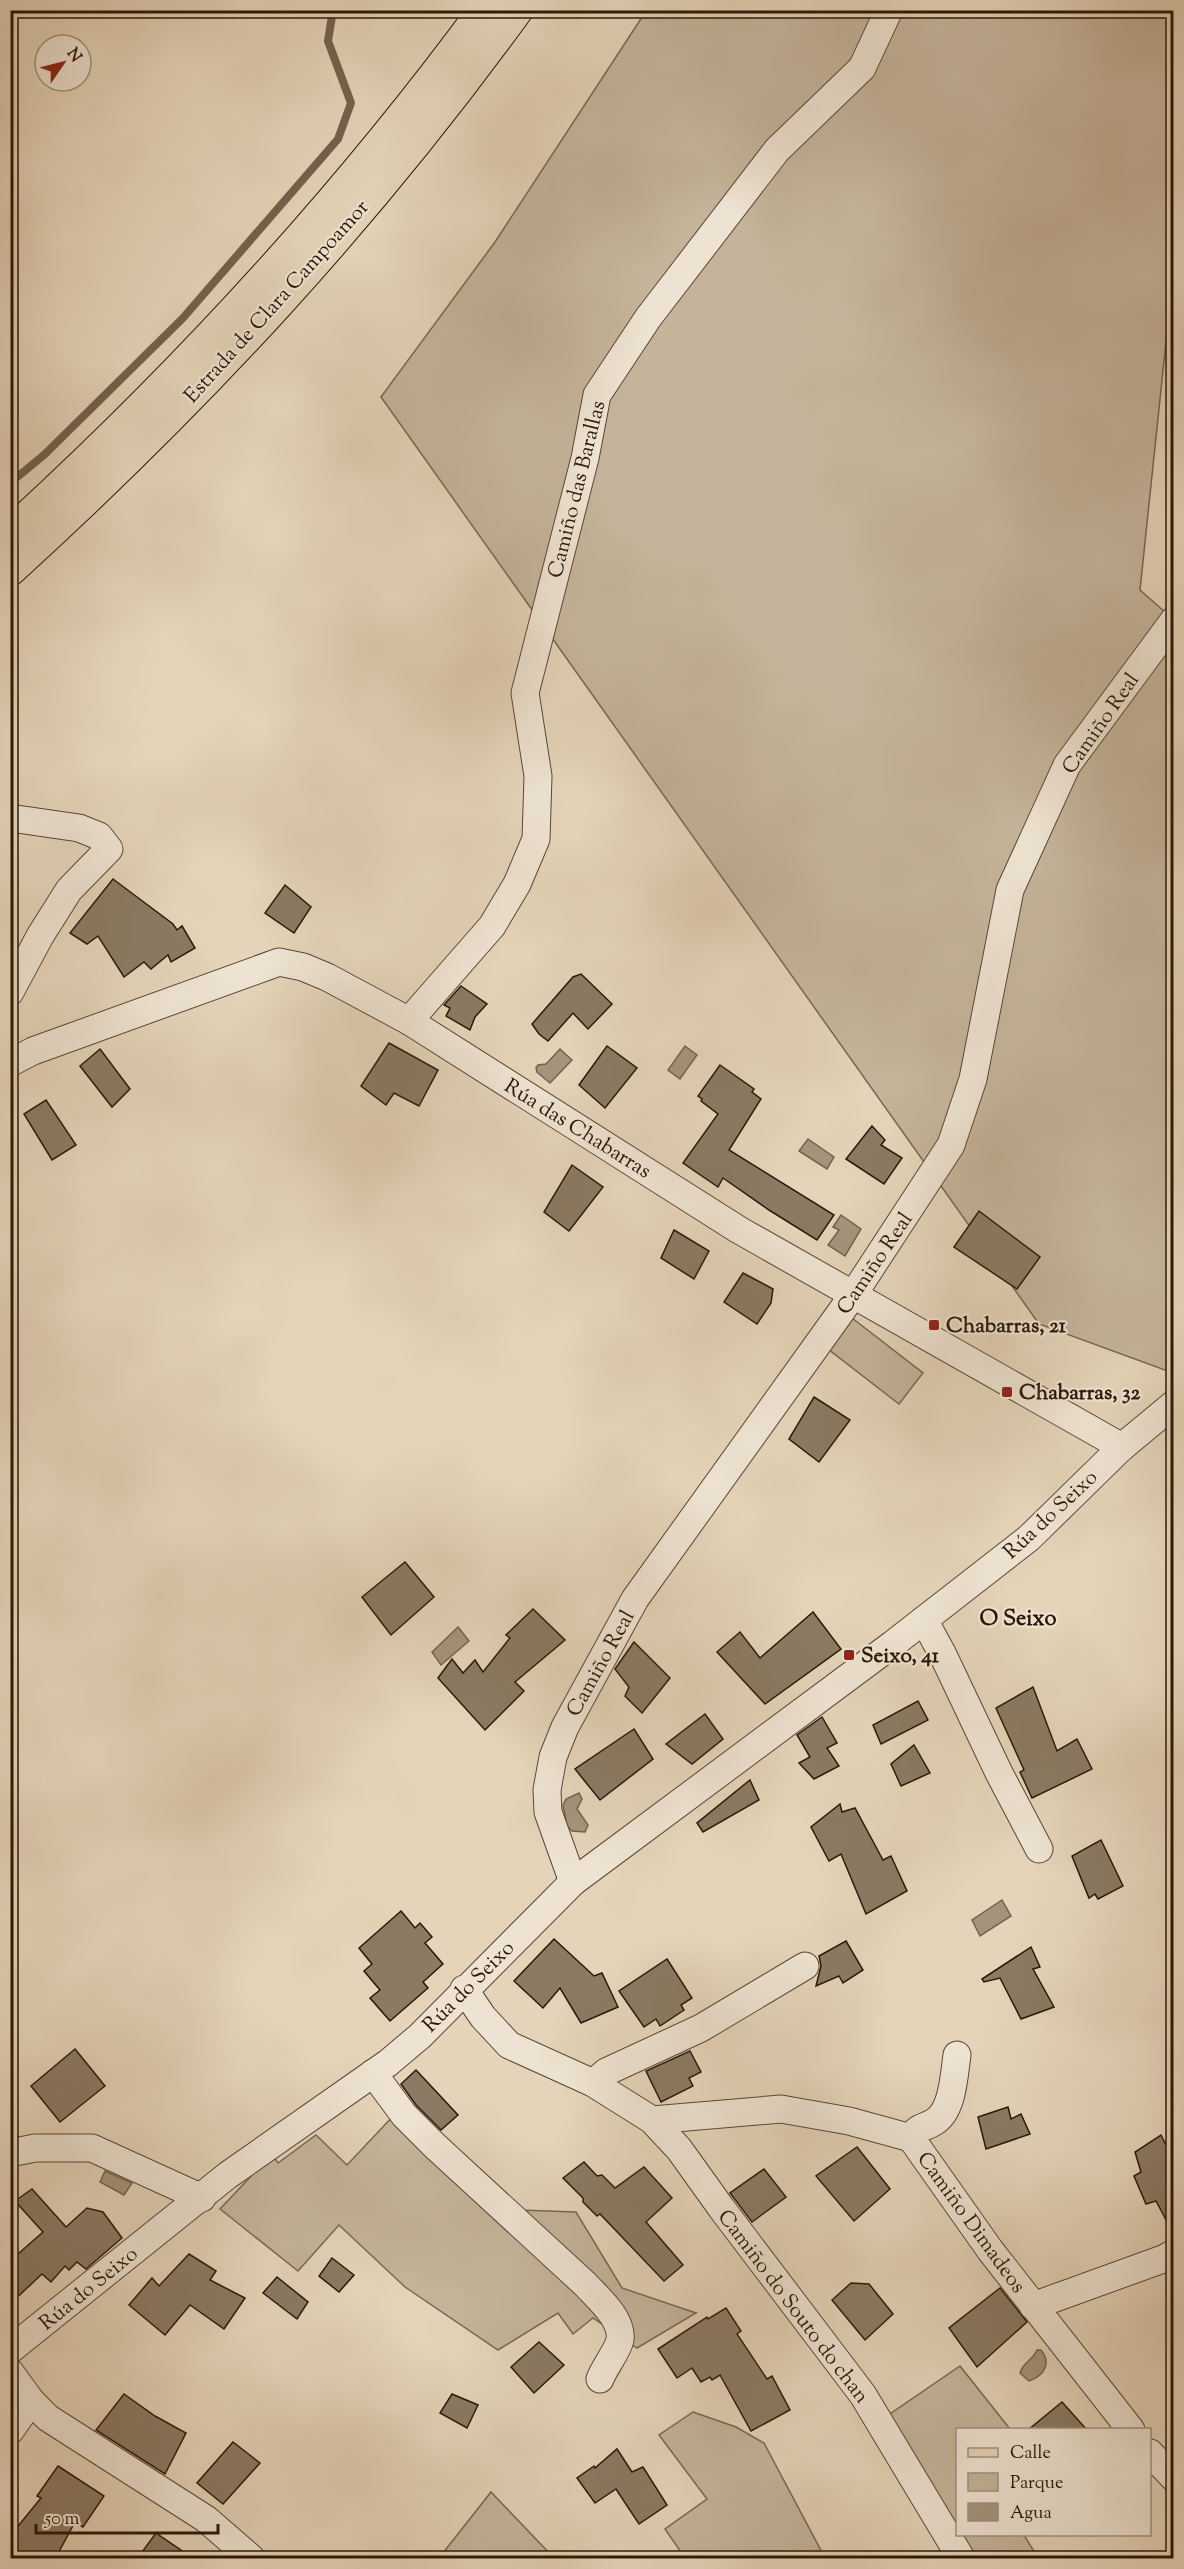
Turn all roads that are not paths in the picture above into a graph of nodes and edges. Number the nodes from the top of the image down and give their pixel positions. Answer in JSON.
{"nodes":[{"id":1,"x":485,"y":10,"type":"edge"},
{"id":2,"x":516,"y":10,"type":"edge"},
{"id":3,"x":889,"y":10,"type":"edge"},
{"id":4,"x":10,"y":534,"type":"edge"},
{"id":5,"x":10,"y":569,"type":"edge"},
{"id":6,"x":1173,"y":620,"type":"edge"},
{"id":7,"x":10,"y":818,"type":"edge"},
{"id":8,"x":10,"y":992,"type":"edge"},
{"id":9,"x":409,"y":1021,"type":"junction"},
{"id":10,"x":10,"y":1063,"type":"edge"},
{"id":11,"x":853,"y":1295,"type":"junction"},
{"id":12,"x":1173,"y":1404,"type":"edge"},
{"id":13,"x":1122,"y":1447,"type":"junction"},
{"id":14,"x":924,"y":1620,"type":"junction"},
{"id":15,"x":1039,"y":1849,"type":"dead end"},
{"id":16,"x":573,"y":1882,"type":"junction"},
{"id":17,"x":805,"y":1966,"type":"dead end"},
{"id":18,"x":464,"y":1989,"type":"junction"},
{"id":19,"x":957,"y":2055,"type":"dead end"},
{"id":20,"x":373,"y":2073,"type":"junction"},
{"id":21,"x":593,"y":2083,"type":"junction"},
{"id":22,"x":652,"y":2120,"type":"junction"},
{"id":23,"x":911,"y":2138,"type":"junction"},
{"id":24,"x":10,"y":2153,"type":"edge"},
{"id":25,"x":202,"y":2198,"type":"junction"},
{"id":26,"x":1173,"y":2253,"type":"edge"},
{"id":27,"x":1033,"y":2306,"type":"junction"},
{"id":28,"x":10,"y":2350,"type":"edge"},
{"id":29,"x":10,"y":2372,"type":"edge"},
{"id":30,"x":600,"y":2379,"type":"dead end"},
{"id":31,"x":30,"y":2402,"type":"junction"},
{"id":32,"x":1129,"y":2428,"type":"edge"},
{"id":33,"x":10,"y":2431,"type":"edge"},
{"id":34,"x":1151,"y":2455,"type":"edge"},
{"id":35,"x":1173,"y":2478,"type":"edge"},
{"id":36,"x":251,"y":2559,"type":"edge"},
{"id":37,"x":961,"y":2559,"type":"edge"}],
"edges":[{"from":1,"to":4,"type":"main road","name":"Estrada de Clara Campoamor"},
{"from":2,"to":5,"type":"main road","name":"Estrada de Clara Campoamor"},
{"from":3,"to":9,"type":"street","name":"Camiño das Barallas"},
{"from":6,"to":11,"type":"street","name":"Camiño Real"},
{"from":7,"to":8,"type":"street"},
{"from":9,"to":10,"type":"street","name":"Rúa das Chabarras"},
{"from":9,"to":11,"type":"street","name":"Rúa das Chabarras"},
{"from":11,"to":13,"type":"street","name":"Rúa das Chabarras"},
{"from":11,"to":16,"type":"street","name":"Camiño Real"},
{"from":12,"to":13,"type":"street","name":"Rúa do Seixo"},
{"from":13,"to":14,"type":"street","name":"Rúa do Seixo"},
{"from":14,"to":15,"type":"street"},
{"from":14,"to":16,"type":"street","name":"Rúa do Seixo"},
{"from":16,"to":18,"type":"street","name":"Rúa do Seixo"},
{"from":17,"to":21,"type":"street"},
{"from":18,"to":20,"type":"street","name":"Rúa do Seixo"},
{"from":18,"to":21,"type":"street","name":"Camiño do Souto do chan"},
{"from":19,"to":23,"type":"street","name":"Camiño Dimadeos"},
{"from":20,"to":25,"type":"street","name":"Rúa do Seixo"},
{"from":20,"to":30,"type":"street"},
{"from":21,"to":22,"type":"street","name":"Camiño do Souto do chan"},
{"from":22,"to":23,"type":"street","name":"Camiño Dimadeos"},
{"from":22,"to":37,"type":"street","name":"Camiño do Souto do chan"},
{"from":23,"to":27,"type":"street","name":"Camiño Dimadeos"},
{"from":24,"to":25,"type":"street"},
{"from":25,"to":28,"type":"street","name":"Rúa do Seixo"},
{"from":26,"to":27,"type":"street","name":"Camiño Dimadeos"},
{"from":27,"to":32,"type":"street","name":"Camiño Dimadeos"},
{"from":29,"to":31,"type":"street"},
{"from":31,"to":33,"type":"street"},
{"from":31,"to":36,"type":"street"},
{"from":34,"to":35,"type":"street"}]}
